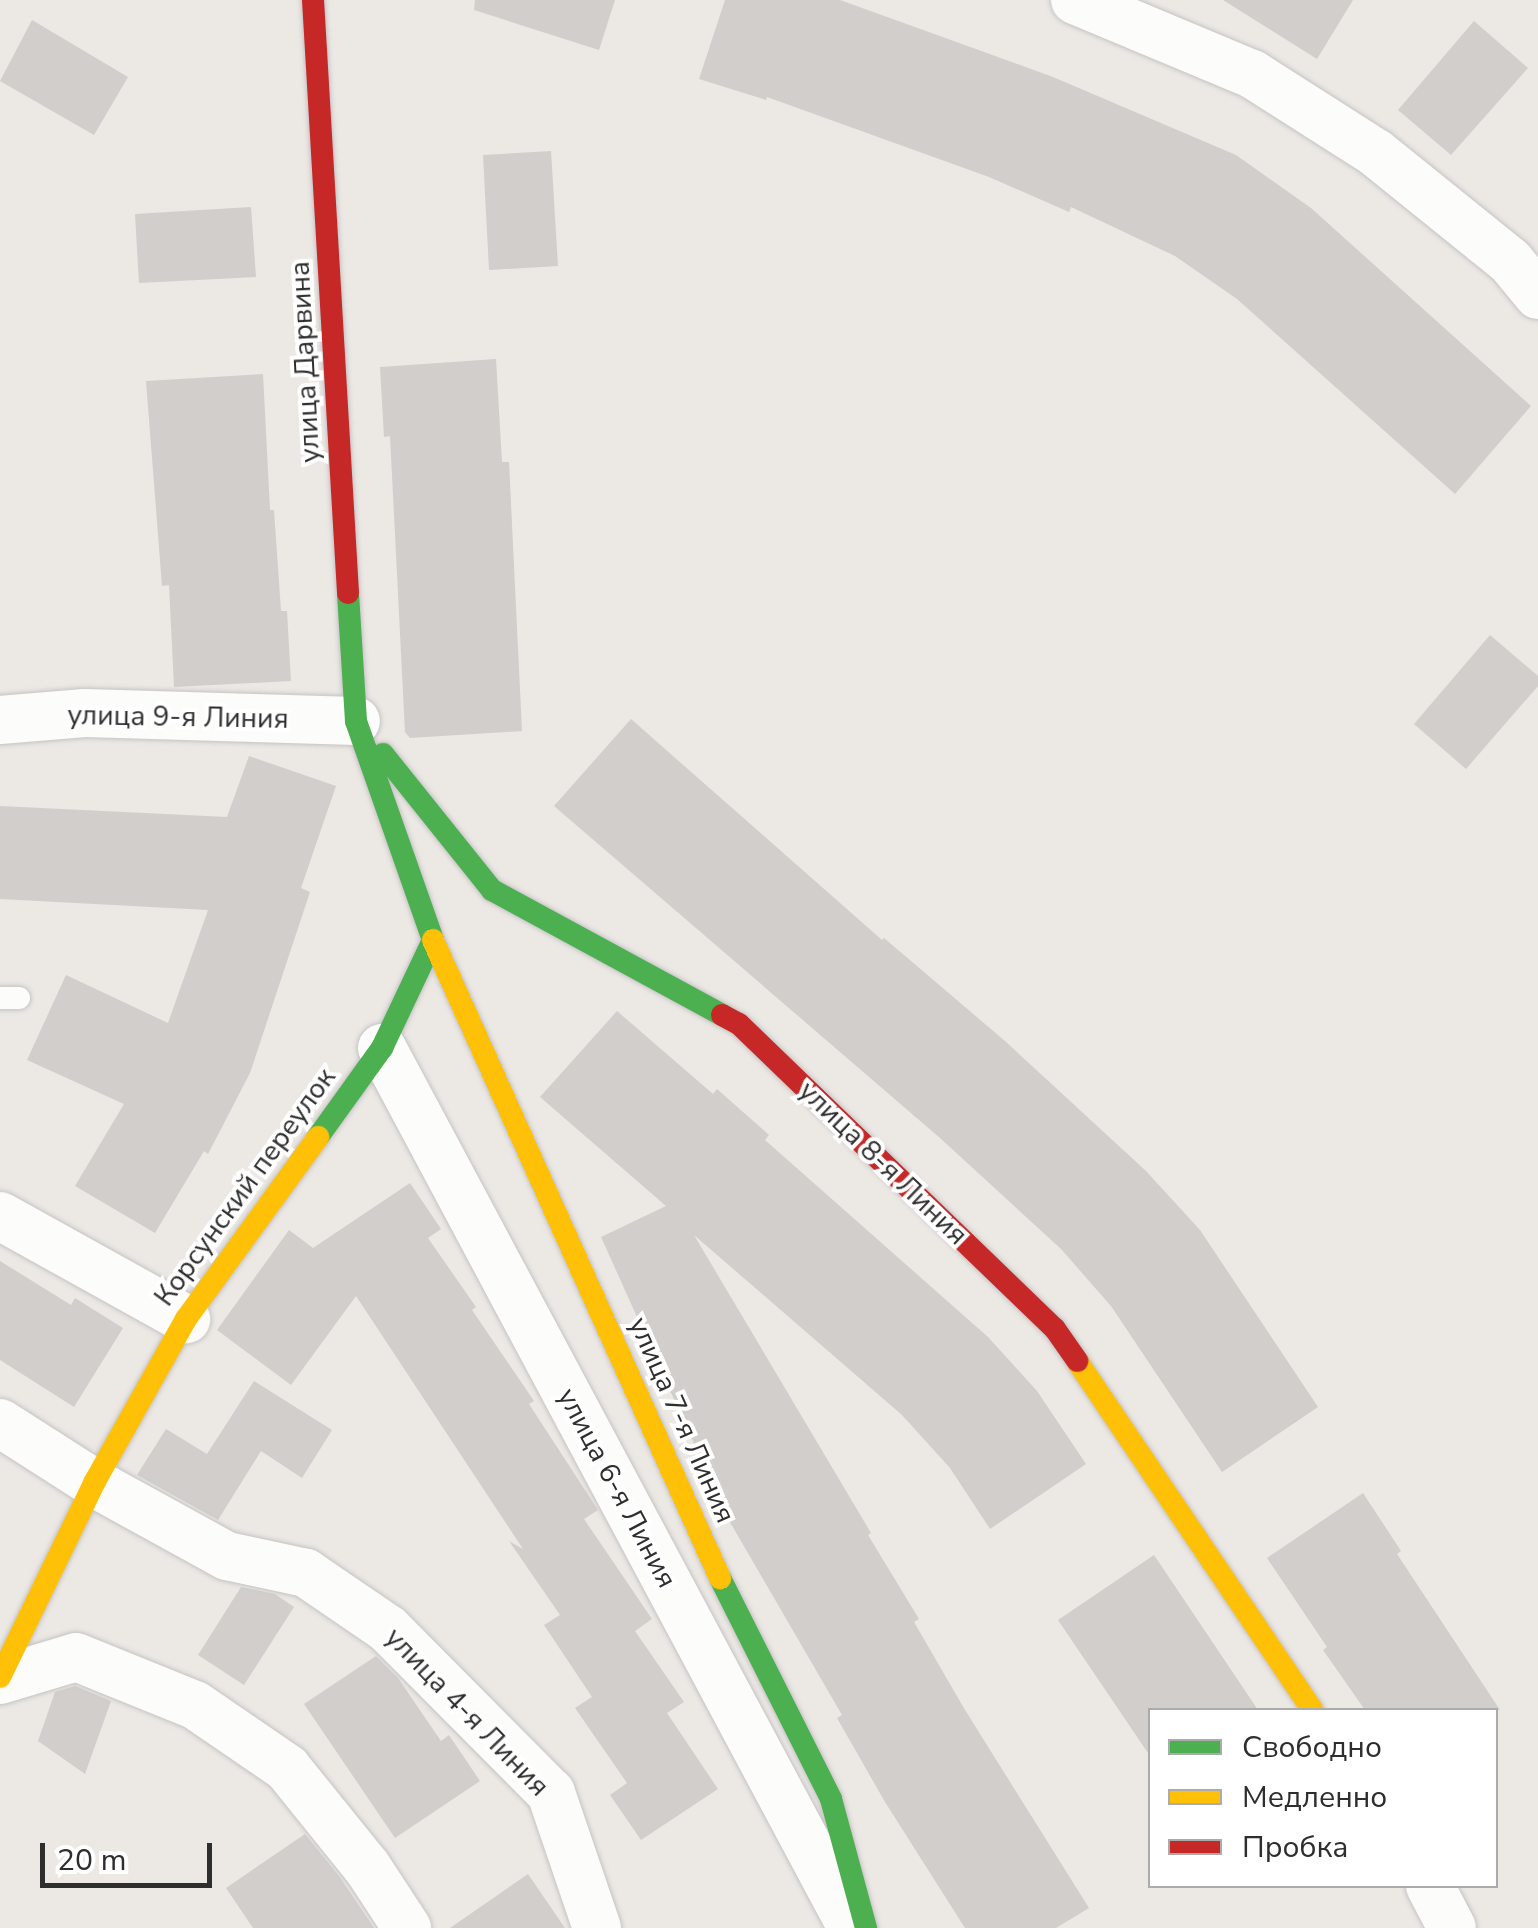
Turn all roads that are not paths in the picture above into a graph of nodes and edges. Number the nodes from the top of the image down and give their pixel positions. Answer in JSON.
{"nodes":[{"id":1,"x":313,"y":0,"type":"edge"},
{"id":2,"x":1075,"y":0,"type":"edge"},
{"id":3,"x":1538,"y":295,"type":"edge"},
{"id":4,"x":0,"y":720,"type":"edge"},
{"id":5,"x":356,"y":720,"type":"junction"},
{"id":6,"x":434,"y":940,"type":"junction"},
{"id":7,"x":382,"y":1048,"type":"junction"},
{"id":8,"x":0,"y":1216,"type":"edge"},
{"id":9,"x":186,"y":1318,"type":"junction"},
{"id":10,"x":0,"y":1424,"type":"edge"},
{"id":11,"x":94,"y":1482,"type":"junction"},
{"id":12,"x":0,"y":1678,"type":"edge"},
{"id":13,"x":1311,"y":1708,"type":"edge"},
{"id":14,"x":1431,"y":1888,"type":"edge"},
{"id":15,"x":408,"y":1928,"type":"edge"},
{"id":16,"x":597,"y":1928,"type":"edge"},
{"id":17,"x":852,"y":1928,"type":"edge"},
{"id":18,"x":866,"y":1928,"type":"edge"},
{"id":19,"x":1452,"y":1928,"type":"edge"}],
"edges":[{"from":1,"to":5,"type":"street","name":"улица Дарвина"},
{"from":2,"to":3,"type":"street"},
{"from":4,"to":5,"type":"street","name":"улица 9-я Линия"},
{"from":5,"to":6,"type":"street"},
{"from":5,"to":13,"type":"street","name":"улица 8-я Линия"},
{"from":6,"to":7,"type":"street","name":"Корсунский переулок"},
{"from":6,"to":18,"type":"street","name":"улица 7-я Линия"},
{"from":7,"to":9,"type":"street","name":"Корсунский переулок"},
{"from":7,"to":17,"type":"street","name":"улица 6-я Линия"},
{"from":8,"to":9,"type":"street"},
{"from":9,"to":11,"type":"street","name":"Корсунский переулок"},
{"from":10,"to":11,"type":"street","name":"улица 4-я Линия"},
{"from":11,"to":12,"type":"street","name":"Корсунский переулок"},
{"from":11,"to":16,"type":"street","name":"улица 4-я Линия"},
{"from":12,"to":15,"type":"street"},
{"from":14,"to":19,"type":"street"}]}
